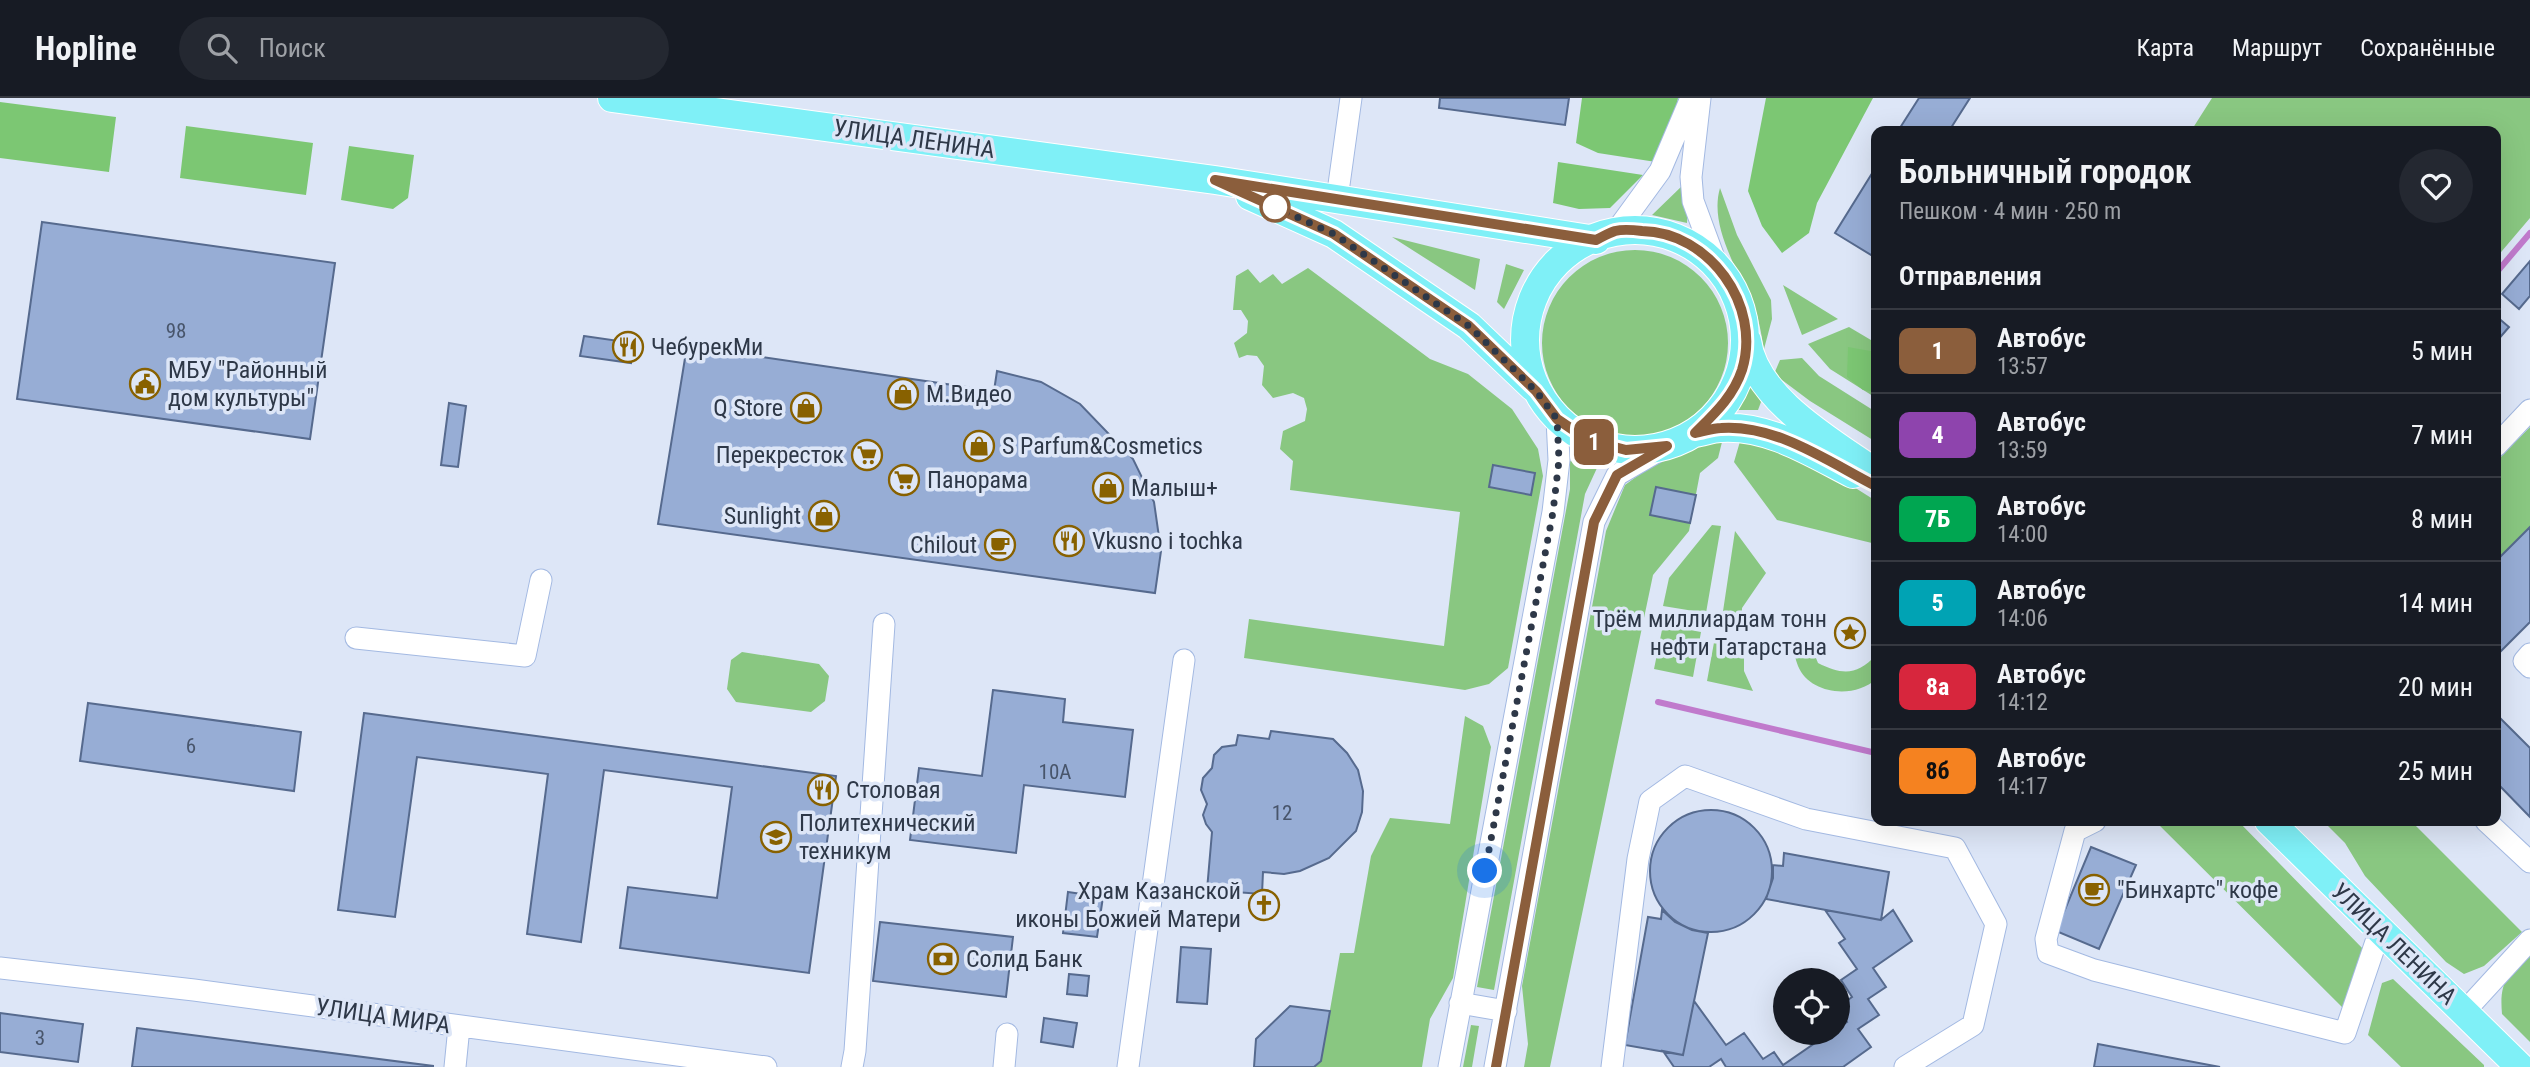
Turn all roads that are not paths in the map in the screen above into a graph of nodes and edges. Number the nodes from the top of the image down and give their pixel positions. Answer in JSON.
{"nodes":[{"id":1,"x":612,"y":98,"type":"edge"},
{"id":2,"x":1351,"y":98,"type":"edge"},
{"id":3,"x":1691,"y":98,"type":"edge"},
{"id":4,"x":1700,"y":98,"type":"edge"},
{"id":5,"x":1215,"y":180,"type":"junction"},
{"id":6,"x":1337,"y":199,"type":"junction"},
{"id":7,"x":1606,"y":235,"type":"junction"},
{"id":8,"x":1716,"y":264,"type":"junction"},
{"id":9,"x":1746,"y":332,"type":"junction"},
{"id":10,"x":1536,"y":391,"type":"junction"},
{"id":11,"x":2530,"y":410,"type":"edge"},
{"id":12,"x":1557,"y":419,"type":"junction"},
{"id":13,"x":1695,"y":433,"type":"junction"},
{"id":14,"x":2501,"y":441,"type":"edge"},
{"id":15,"x":1667,"y":446,"type":"junction"},
{"id":16,"x":1871,"y":469,"type":"edge"},
{"id":17,"x":1871,"y":483,"type":"edge"},
{"id":18,"x":541,"y":580,"type":"dead end"},
{"id":19,"x":884,"y":624,"type":"dead end"},
{"id":20,"x":356,"y":638,"type":"dead end"},
{"id":21,"x":2530,"y":654,"type":"edge"},
{"id":22,"x":1184,"y":660,"type":"dead end"},
{"id":23,"x":2530,"y":667,"type":"edge"},
{"id":24,"x":2085,"y":826,"type":"edge"},
{"id":25,"x":2274,"y":826,"type":"edge"},
{"id":26,"x":2491,"y":826,"type":"edge"},
{"id":27,"x":2530,"y":862,"type":"edge"},
{"id":28,"x":2380,"y":930,"type":"junction"},
{"id":29,"x":2530,"y":940,"type":"edge"},
{"id":30,"x":0,"y":968,"type":"edge"},
{"id":31,"x":1460,"y":1003,"type":"junction"},
{"id":32,"x":1506,"y":1011,"type":"junction"},
{"id":33,"x":2464,"y":1012,"type":"junction"},
{"id":34,"x":459,"y":1027,"type":"junction"},
{"id":35,"x":1007,"y":1034,"type":"dead end"},
{"id":36,"x":2505,"y":1061,"type":"edge"},
{"id":37,"x":455,"y":1067,"type":"edge"},
{"id":38,"x":766,"y":1067,"type":"edge"},
{"id":39,"x":852,"y":1067,"type":"edge"},
{"id":40,"x":1004,"y":1067,"type":"edge"},
{"id":41,"x":1128,"y":1067,"type":"edge"},
{"id":42,"x":1449,"y":1067,"type":"edge"},
{"id":43,"x":1496,"y":1067,"type":"edge"},
{"id":44,"x":1612,"y":1067,"type":"edge"},
{"id":45,"x":1905,"y":1067,"type":"edge"}],
"edges":[{"from":1,"to":5,"type":"main road","name":"УЛИЦА ЛЕНИНА"},
{"from":2,"to":6,"type":"street"},
{"from":3,"to":7,"type":"street"},
{"from":4,"to":8,"type":"street"},
{"from":5,"to":6,"type":"main road","name":"УЛИЦА ЛЕНИНА"},
{"from":5,"to":10,"type":"main road","name":"УЛИЦА ЛЕНИНА"},
{"from":6,"to":7,"type":"main road","name":"УЛИЦА ЛЕНИНА"},
{"from":7,"to":8,"type":"main road"},
{"from":7,"to":10,"type":"main road"},
{"from":8,"to":9,"type":"main road"},
{"from":9,"to":13,"type":"main road"},
{"from":9,"to":16,"type":"main road"},
{"from":10,"to":12,"type":"main road"},
{"from":11,"to":14,"type":"street"},
{"from":12,"to":15,"type":"main road"},
{"from":12,"to":31,"type":"street"},
{"from":13,"to":15,"type":"main road"},
{"from":13,"to":17,"type":"main road"},
{"from":15,"to":32,"type":"street"},
{"from":18,"to":20,"type":"street"},
{"from":19,"to":39,"type":"street"},
{"from":21,"to":23,"type":"street"},
{"from":22,"to":41,"type":"street"},
{"from":24,"to":28,"type":"street"},
{"from":25,"to":28,"type":"main road","name":"УЛИЦА ЛЕНИНА"},
{"from":26,"to":27,"type":"street"},
{"from":28,"to":33,"type":"main road","name":"УЛИЦА ЛЕНИНА"},
{"from":29,"to":33,"type":"street"},
{"from":30,"to":34,"type":"street","name":"УЛИЦА МИРА"},
{"from":31,"to":32,"type":"street"},
{"from":31,"to":42,"type":"street"},
{"from":32,"to":43,"type":"street"},
{"from":33,"to":36,"type":"main road","name":"УЛИЦА ЛЕНИНА"},
{"from":34,"to":37,"type":"street"},
{"from":34,"to":38,"type":"street","name":"УЛИЦА МИРА"},
{"from":35,"to":40,"type":"street"},
{"from":44,"to":45,"type":"street"}]}
